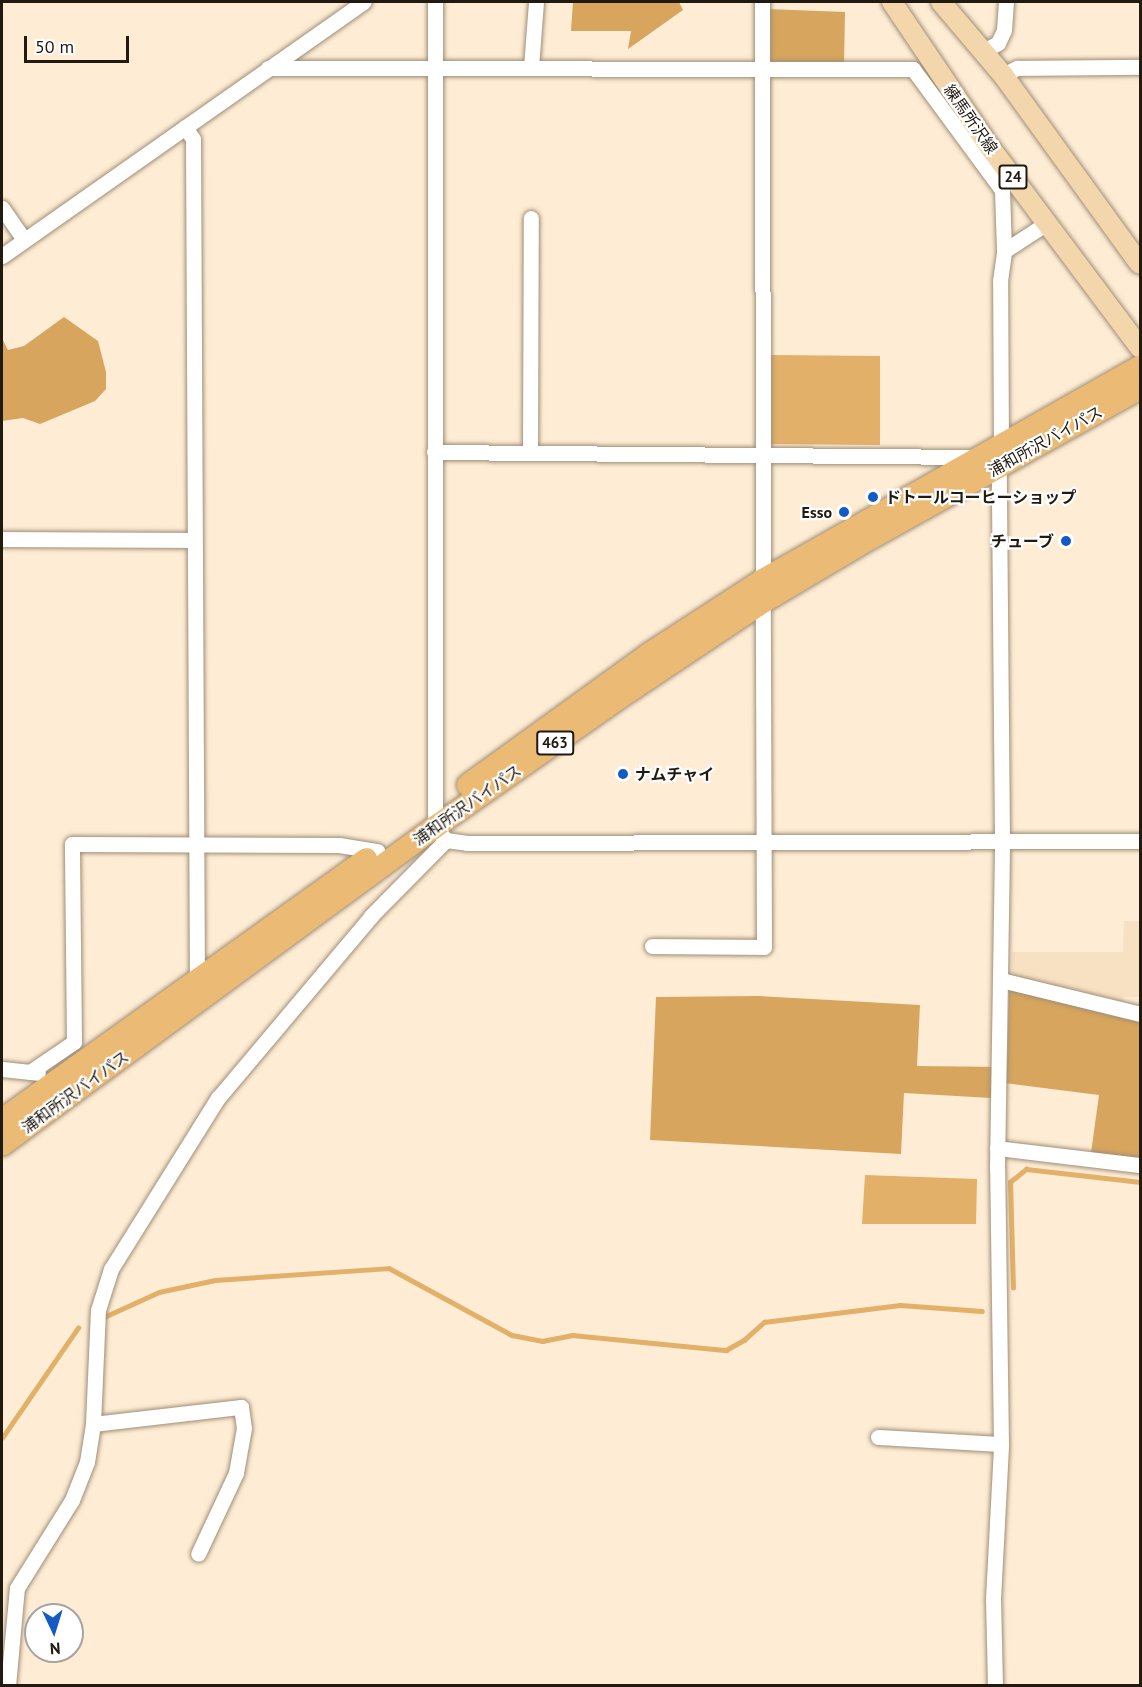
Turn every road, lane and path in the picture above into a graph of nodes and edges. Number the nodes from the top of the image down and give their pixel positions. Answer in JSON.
{"nodes":[{"id":1,"x":363,"y":2,"type":"edge"},
{"id":2,"x":435,"y":2,"type":"edge"},
{"id":3,"x":536,"y":2,"type":"edge"},
{"id":4,"x":762,"y":2,"type":"edge"},
{"id":5,"x":892,"y":2,"type":"edge"},
{"id":6,"x":940,"y":2,"type":"edge"},
{"id":7,"x":1006,"y":2,"type":"edge"},
{"id":8,"x":983,"y":51,"type":"junction"},
{"id":9,"x":760,"y":66,"type":"junction"},
{"id":10,"x":434,"y":67,"type":"junction"},
{"id":11,"x":531,"y":67,"type":"junction"},
{"id":12,"x":1140,"y":67,"type":"edge"},
{"id":13,"x":268,"y":68,"type":"junction"},
{"id":14,"x":1003,"y":75,"type":"junction"},
{"id":15,"x":185,"y":127,"type":"junction"},
{"id":16,"x":2,"y":208,"type":"edge"},
{"id":17,"x":531,"y":218,"type":"dead end"},
{"id":18,"x":1047,"y":224,"type":"junction"},
{"id":19,"x":24,"y":240,"type":"junction"},
{"id":20,"x":1004,"y":251,"type":"junction"},
{"id":21,"x":2,"y":256,"type":"edge"},
{"id":22,"x":1140,"y":264,"type":"edge"},
{"id":23,"x":1140,"y":348,"type":"edge"},
{"id":24,"x":1140,"y":367,"type":"edge"},
{"id":25,"x":1140,"y":388,"type":"edge"},
{"id":26,"x":434,"y":452,"type":"junction"},
{"id":27,"x":530,"y":452,"type":"junction"},
{"id":28,"x":762,"y":452,"type":"junction"},
{"id":29,"x":994,"y":456,"type":"junction"},
{"id":30,"x":2,"y":539,"type":"edge"},
{"id":31,"x":193,"y":540,"type":"junction"},
{"id":32,"x":763,"y":580,"type":"junction"},
{"id":33,"x":763,"y":602,"type":"junction"},
{"id":34,"x":439,"y":825,"type":"junction"},
{"id":35,"x":1002,"y":840,"type":"junction"},
{"id":36,"x":764,"y":841,"type":"junction"},
{"id":37,"x":1140,"y":841,"type":"edge"},
{"id":38,"x":195,"y":844,"type":"junction"},
{"id":39,"x":378,"y":851,"type":"junction"},
{"id":40,"x":652,"y":946,"type":"dead end"},
{"id":41,"x":197,"y":980,"type":"junction"},
{"id":42,"x":1001,"y":980,"type":"junction"},
{"id":43,"x":1140,"y":1014,"type":"edge"},
{"id":44,"x":2,"y":1069,"type":"edge"},
{"id":45,"x":30,"y":1072,"type":"junction"},
{"id":46,"x":62,"y":1076,"type":"junction"},
{"id":47,"x":2,"y":1120,"type":"edge"},
{"id":48,"x":2,"y":1145,"type":"edge"},
{"id":49,"x":997,"y":1148,"type":"junction"},
{"id":50,"x":1140,"y":1165,"type":"edge"},
{"id":51,"x":93,"y":1424,"type":"junction"},
{"id":52,"x":878,"y":1437,"type":"dead end"},
{"id":53,"x":1001,"y":1444,"type":"junction"},
{"id":54,"x":198,"y":1554,"type":"dead end"},
{"id":55,"x":8,"y":1686,"type":"edge"},
{"id":56,"x":995,"y":1686,"type":"edge"}],
"edges":[{"from":1,"to":13,"type":"street"},
{"from":2,"to":10,"type":"street"},
{"from":3,"to":11,"type":"street"},
{"from":4,"to":9,"type":"street"},
{"from":5,"to":18,"type":"main road","name":"練馬所沢線","number":"24"},
{"from":6,"to":8,"type":"main road"},
{"from":7,"to":8,"type":"street"},
{"from":8,"to":14,"type":"main road"},
{"from":9,"to":11,"type":"street"},
{"from":9,"to":20,"type":"street"},
{"from":9,"to":28,"type":"street"},
{"from":10,"to":11,"type":"street"},
{"from":10,"to":13,"type":"street"},
{"from":10,"to":26,"type":"street"},
{"from":12,"to":14,"type":"street"},
{"from":13,"to":15,"type":"street"},
{"from":14,"to":22,"type":"main road"},
{"from":15,"to":19,"type":"street"},
{"from":15,"to":31,"type":"street"},
{"from":16,"to":19,"type":"street"},
{"from":17,"to":27,"type":"street"},
{"from":18,"to":20,"type":"street"},
{"from":18,"to":23,"type":"main road","name":"練馬所沢線","number":"24"},
{"from":19,"to":21,"type":"street"},
{"from":20,"to":29,"type":"street"},
{"from":24,"to":29,"type":"highway","name":"浦和所沢バイパス","number":"463"},
{"from":25,"to":29,"type":"highway","name":"浦和所沢バイパス","number":"463"},
{"from":26,"to":27,"type":"street"},
{"from":26,"to":34,"type":"street"},
{"from":27,"to":28,"type":"street"},
{"from":28,"to":29,"type":"street"},
{"from":28,"to":32,"type":"street"},
{"from":29,"to":32,"type":"highway","name":"浦和所沢バイパス","number":"463"},
{"from":29,"to":33,"type":"highway","name":"浦和所沢バイパス","number":"463"},
{"from":29,"to":35,"type":"street"},
{"from":30,"to":31,"type":"street"},
{"from":31,"to":38,"type":"street"},
{"from":32,"to":34,"type":"highway","name":"浦和所沢バイパス","number":"463"},
{"from":33,"to":34,"type":"highway","name":"浦和所沢バイパス","number":"463"},
{"from":33,"to":36,"type":"street"},
{"from":34,"to":36,"type":"street"},
{"from":34,"to":39,"type":"highway","name":"浦和所沢バイパス","number":"463"},
{"from":34,"to":48,"type":"highway","name":"浦和所沢バイパス","number":"463"},
{"from":34,"to":51,"type":"street"},
{"from":35,"to":36,"type":"street"},
{"from":35,"to":37,"type":"street"},
{"from":35,"to":42,"type":"street"},
{"from":36,"to":40,"type":"street"},
{"from":38,"to":39,"type":"street"},
{"from":38,"to":41,"type":"street"},
{"from":38,"to":45,"type":"street"},
{"from":39,"to":41,"type":"highway","name":"浦和所沢バイパス","number":"463"},
{"from":41,"to":46,"type":"highway","name":"浦和所沢バイパス","number":"463"},
{"from":42,"to":43,"type":"street"},
{"from":42,"to":49,"type":"street"},
{"from":44,"to":45,"type":"street"},
{"from":45,"to":46,"type":"street"},
{"from":46,"to":47,"type":"highway","name":"浦和所沢バイパス","number":"463"},
{"from":49,"to":50,"type":"street"},
{"from":49,"to":53,"type":"street"},
{"from":51,"to":54,"type":"street"},
{"from":51,"to":55,"type":"street"},
{"from":52,"to":53,"type":"street"},
{"from":53,"to":56,"type":"street"}]}
